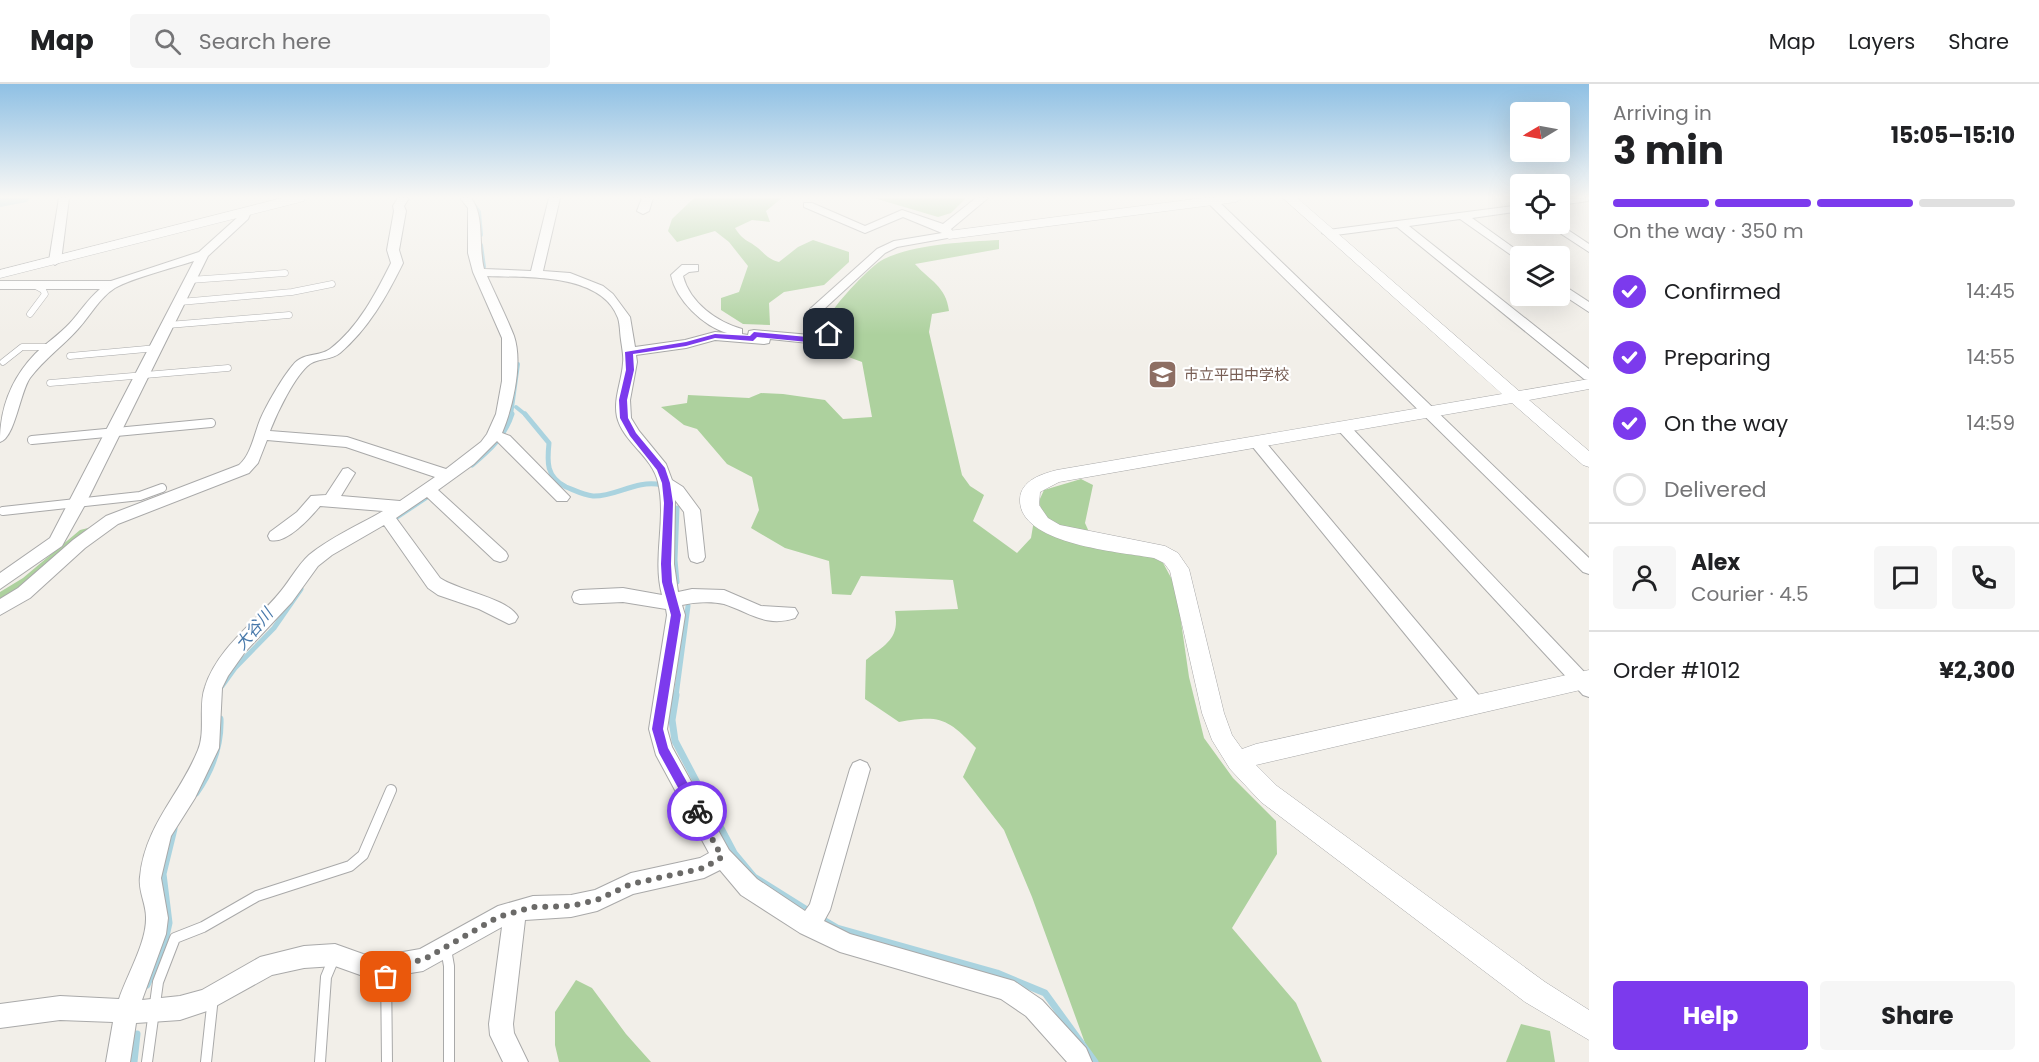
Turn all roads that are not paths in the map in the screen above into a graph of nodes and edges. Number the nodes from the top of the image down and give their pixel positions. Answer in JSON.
{"nodes":[{"id":1,"x":57,"y":244,"type":"edge"},
{"id":2,"x":122,"y":244,"type":"edge"},
{"id":3,"x":215,"y":244,"type":"edge"},
{"id":4,"x":394,"y":244,"type":"edge"},
{"id":5,"x":474,"y":244,"type":"edge"},
{"id":6,"x":545,"y":244,"type":"edge"},
{"id":7,"x":895,"y":244,"type":"edge"},
{"id":8,"x":1254,"y":244,"type":"edge"},
{"id":9,"x":1341,"y":244,"type":"edge"},
{"id":10,"x":1424,"y":244,"type":"edge"},
{"id":11,"x":203,"y":254,"type":"junction"},
{"id":12,"x":55,"y":261,"type":"junction"},
{"id":13,"x":694,"y":268,"type":"dead end"},
{"id":14,"x":479,"y":272,"type":"junction"},
{"id":15,"x":285,"y":273,"type":"dead end"},
{"id":16,"x":0,"y":274,"type":"edge"},
{"id":17,"x":538,"y":275,"type":"junction"},
{"id":18,"x":190,"y":280,"type":"junction"},
{"id":19,"x":332,"y":284,"type":"dead end"},
{"id":20,"x":0,"y":285,"type":"edge"},
{"id":21,"x":34,"y":285,"type":"junction"},
{"id":22,"x":112,"y":285,"type":"junction"},
{"id":23,"x":1570,"y":294,"type":"edge"},
{"id":24,"x":180,"y":302,"type":"junction"},
{"id":25,"x":1589,"y":308,"type":"edge"},
{"id":26,"x":30,"y":314,"type":"dead end"},
{"id":27,"x":289,"y":315,"type":"dead end"},
{"id":28,"x":168,"y":325,"type":"junction"},
{"id":29,"x":753,"y":336,"type":"junction"},
{"id":30,"x":51,"y":347,"type":"junction"},
{"id":31,"x":157,"y":348,"type":"junction"},
{"id":32,"x":805,"y":351,"type":"dead end"},
{"id":33,"x":629,"y":352,"type":"junction"},
{"id":34,"x":70,"y":356,"type":"dead end"},
{"id":35,"x":3,"y":362,"type":"dead end"},
{"id":36,"x":228,"y":368,"type":"dead end"},
{"id":37,"x":143,"y":375,"type":"junction"},
{"id":38,"x":1589,"y":376,"type":"edge"},
{"id":39,"x":50,"y":383,"type":"dead end"},
{"id":40,"x":1589,"y":384,"type":"edge"},
{"id":41,"x":1515,"y":397,"type":"junction"},
{"id":42,"x":1428,"y":412,"type":"junction"},
{"id":43,"x":211,"y":423,"type":"dead end"},
{"id":44,"x":1342,"y":427,"type":"junction"},
{"id":45,"x":114,"y":432,"type":"junction"},
{"id":46,"x":262,"y":435,"type":"junction"},
{"id":47,"x":499,"y":436,"type":"junction"},
{"id":48,"x":0,"y":437,"type":"edge"},
{"id":49,"x":32,"y":440,"type":"dead end"},
{"id":50,"x":1257,"y":442,"type":"junction"},
{"id":51,"x":1589,"y":461,"type":"edge"},
{"id":52,"x":348,"y":473,"type":"dead end"},
{"id":53,"x":446,"y":476,"type":"junction"},
{"id":54,"x":666,"y":483,"type":"junction"},
{"id":55,"x":162,"y":488,"type":"dead end"},
{"id":56,"x":431,"y":491,"type":"junction"},
{"id":57,"x":562,"y":497,"type":"dead end"},
{"id":58,"x":330,"y":501,"type":"junction"},
{"id":59,"x":78,"y":502,"type":"junction"},
{"id":60,"x":403,"y":507,"type":"junction"},
{"id":61,"x":3,"y":511,"type":"dead end"},
{"id":62,"x":389,"y":521,"type":"junction"},
{"id":63,"x":276,"y":536,"type":"dead end"},
{"id":64,"x":500,"y":556,"type":"dead end"},
{"id":65,"x":697,"y":557,"type":"dead end"},
{"id":66,"x":1589,"y":568,"type":"edge"},
{"id":67,"x":0,"y":582,"type":"edge"},
{"id":68,"x":580,"y":597,"type":"dead end"},
{"id":69,"x":673,"y":601,"type":"junction"},
{"id":70,"x":0,"y":608,"type":"edge"},
{"id":71,"x":789,"y":613,"type":"dead end"},
{"id":72,"x":509,"y":617,"type":"dead end"},
{"id":73,"x":1586,"y":683,"type":"edge"},
{"id":74,"x":1474,"y":704,"type":"junction"},
{"id":75,"x":1238,"y":762,"type":"junction"},
{"id":76,"x":860,"y":769,"type":"dead end"},
{"id":77,"x":391,"y":790,"type":"dead end"},
{"id":78,"x":722,"y":857,"type":"junction"},
{"id":79,"x":515,"y":912,"type":"junction"},
{"id":80,"x":808,"y":925,"type":"junction"},
{"id":81,"x":446,"y":948,"type":"junction"},
{"id":82,"x":335,"y":955,"type":"junction"},
{"id":83,"x":386,"y":966,"type":"junction"},
{"id":84,"x":213,"y":997,"type":"junction"},
{"id":85,"x":127,"y":1010,"type":"junction"},
{"id":86,"x":154,"y":1012,"type":"junction"},
{"id":87,"x":0,"y":1016,"type":"edge"},
{"id":88,"x":1589,"y":1026,"type":"edge"},
{"id":89,"x":118,"y":1062,"type":"edge"},
{"id":90,"x":147,"y":1062,"type":"edge"},
{"id":91,"x":206,"y":1062,"type":"edge"},
{"id":92,"x":320,"y":1062,"type":"edge"},
{"id":93,"x":387,"y":1062,"type":"edge"},
{"id":94,"x":449,"y":1062,"type":"edge"},
{"id":95,"x":516,"y":1062,"type":"edge"},
{"id":96,"x":1080,"y":1062,"type":"edge"}],
"edges":[{"from":1,"to":12,"type":"street"},
{"from":2,"to":12,"type":"street"},
{"from":3,"to":11,"type":"street"},
{"from":4,"to":46,"type":"street"},
{"from":5,"to":14,"type":"street"},
{"from":6,"to":17,"type":"street"},
{"from":7,"to":29,"type":"street"},
{"from":8,"to":42,"type":"street"},
{"from":9,"to":41,"type":"street"},
{"from":10,"to":38,"type":"street"},
{"from":11,"to":18,"type":"street"},
{"from":11,"to":22,"type":"street"},
{"from":12,"to":16,"type":"street"},
{"from":13,"to":29,"type":"street"},
{"from":14,"to":17,"type":"street"},
{"from":14,"to":47,"type":"street"},
{"from":15,"to":18,"type":"lane"},
{"from":17,"to":33,"type":"street"},
{"from":18,"to":24,"type":"street"},
{"from":19,"to":24,"type":"lane"},
{"from":20,"to":21,"type":"street"},
{"from":21,"to":22,"type":"street"},
{"from":21,"to":26,"type":"lane"},
{"from":22,"to":30,"type":"street"},
{"from":23,"to":25,"type":"street"},
{"from":24,"to":28,"type":"street"},
{"from":27,"to":28,"type":"lane"},
{"from":28,"to":31,"type":"street"},
{"from":29,"to":32,"type":"street"},
{"from":29,"to":33,"type":"street"},
{"from":30,"to":35,"type":"lane"},
{"from":30,"to":48,"type":"street"},
{"from":31,"to":34,"type":"lane"},
{"from":31,"to":37,"type":"street"},
{"from":33,"to":54,"type":"street"},
{"from":36,"to":37,"type":"lane"},
{"from":37,"to":39,"type":"lane"},
{"from":37,"to":45,"type":"street"},
{"from":40,"to":41,"type":"street"},
{"from":41,"to":42,"type":"street"},
{"from":41,"to":51,"type":"street"},
{"from":42,"to":44,"type":"street"},
{"from":42,"to":66,"type":"street"},
{"from":43,"to":45,"type":"lane"},
{"from":44,"to":50,"type":"street"},
{"from":44,"to":73,"type":"street"},
{"from":45,"to":49,"type":"lane"},
{"from":45,"to":59,"type":"street"},
{"from":46,"to":53,"type":"street"},
{"from":46,"to":70,"type":"street"},
{"from":47,"to":53,"type":"street"},
{"from":47,"to":57,"type":"street"},
{"from":50,"to":74,"type":"street"},
{"from":50,"to":75,"type":"street"},
{"from":52,"to":58,"type":"street"},
{"from":53,"to":56,"type":"street"},
{"from":54,"to":65,"type":"street"},
{"from":54,"to":69,"type":"street"},
{"from":55,"to":59,"type":"lane"},
{"from":56,"to":60,"type":"street"},
{"from":56,"to":64,"type":"street"},
{"from":58,"to":60,"type":"street"},
{"from":58,"to":63,"type":"street"},
{"from":59,"to":61,"type":"lane"},
{"from":59,"to":67,"type":"street"},
{"from":60,"to":62,"type":"street"},
{"from":62,"to":72,"type":"street"},
{"from":62,"to":85,"type":"street"},
{"from":68,"to":69,"type":"street"},
{"from":69,"to":71,"type":"street"},
{"from":69,"to":78,"type":"street"},
{"from":73,"to":74,"type":"street"},
{"from":74,"to":75,"type":"street"},
{"from":75,"to":88,"type":"street"},
{"from":76,"to":80,"type":"street"},
{"from":77,"to":86,"type":"lane"},
{"from":78,"to":79,"type":"street"},
{"from":78,"to":80,"type":"street"},
{"from":79,"to":81,"type":"street"},
{"from":79,"to":95,"type":"street"},
{"from":80,"to":96,"type":"street"},
{"from":81,"to":83,"type":"street"},
{"from":81,"to":94,"type":"lane"},
{"from":82,"to":83,"type":"street"},
{"from":82,"to":84,"type":"street"},
{"from":82,"to":92,"type":"lane"},
{"from":83,"to":93,"type":"lane"},
{"from":84,"to":86,"type":"street"},
{"from":84,"to":91,"type":"lane"},
{"from":85,"to":86,"type":"street"},
{"from":85,"to":87,"type":"street"},
{"from":85,"to":89,"type":"street"},
{"from":86,"to":90,"type":"lane"}]}
